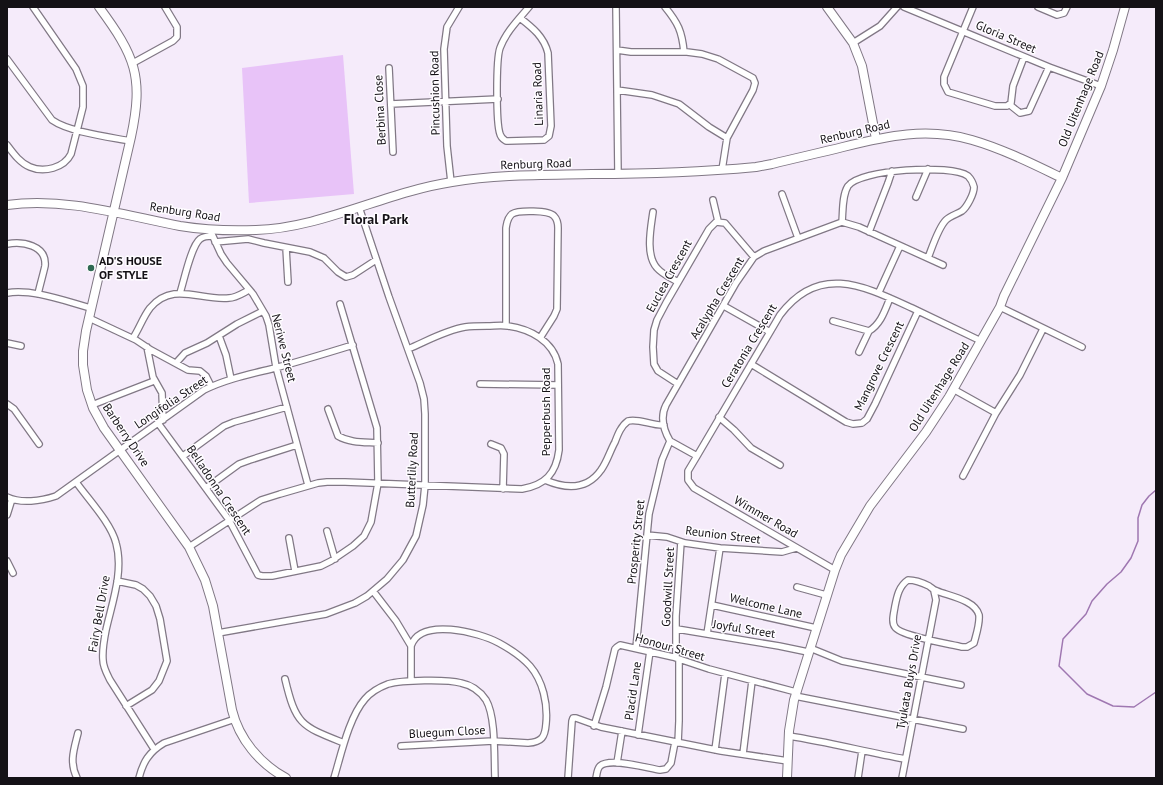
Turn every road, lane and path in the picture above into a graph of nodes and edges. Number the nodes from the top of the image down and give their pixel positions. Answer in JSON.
{"nodes":[{"id":1,"x":33,"y":7,"type":"edge"},
{"id":2,"x":99,"y":7,"type":"edge"},
{"id":3,"x":165,"y":7,"type":"edge"},
{"id":4,"x":459,"y":7,"type":"edge"},
{"id":5,"x":528,"y":7,"type":"edge"},
{"id":6,"x":616,"y":7,"type":"edge"},
{"id":7,"x":665,"y":7,"type":"edge"},
{"id":8,"x":827,"y":7,"type":"edge"},
{"id":9,"x":897,"y":7,"type":"edge"},
{"id":10,"x":904,"y":7,"type":"edge"},
{"id":11,"x":973,"y":7,"type":"edge"},
{"id":12,"x":1038,"y":7,"type":"edge"},
{"id":13,"x":1067,"y":7,"type":"edge"},
{"id":14,"x":1125,"y":7,"type":"edge"},
{"id":15,"x":520,"y":18,"type":"junction"},
{"id":16,"x":964,"y":32,"type":"junction"},
{"id":17,"x":853,"y":43,"type":"junction"},
{"id":18,"x":617,"y":50,"type":"junction"},
{"id":19,"x":684,"y":52,"type":"junction"},
{"id":20,"x":1024,"y":57,"type":"junction"},
{"id":21,"x":7,"y":59,"type":"edge"},
{"id":22,"x":133,"y":63,"type":"junction"},
{"id":23,"x":1049,"y":67,"type":"junction"},
{"id":24,"x":389,"y":68,"type":"dead end"},
{"id":25,"x":1101,"y":86,"type":"junction"},
{"id":26,"x":617,"y":90,"type":"junction"},
{"id":27,"x":498,"y":99,"type":"junction"},
{"id":28,"x":445,"y":102,"type":"junction"},
{"id":29,"x":391,"y":104,"type":"junction"},
{"id":30,"x":1010,"y":105,"type":"junction"},
{"id":31,"x":77,"y":130,"type":"junction"},
{"id":32,"x":726,"y":138,"type":"junction"},
{"id":33,"x":876,"y":139,"type":"junction"},
{"id":34,"x":130,"y":141,"type":"junction"},
{"id":35,"x":7,"y":145,"type":"edge"},
{"id":36,"x":393,"y":152,"type":"dead end"},
{"id":37,"x":928,"y":169,"type":"junction"},
{"id":38,"x":722,"y":170,"type":"junction"},
{"id":39,"x":892,"y":171,"type":"junction"},
{"id":40,"x":618,"y":174,"type":"junction"},
{"id":41,"x":1062,"y":178,"type":"junction"},
{"id":42,"x":451,"y":182,"type":"junction"},
{"id":43,"x":782,"y":194,"type":"dead end"},
{"id":44,"x":916,"y":197,"type":"dead end"},
{"id":45,"x":713,"y":200,"type":"dead end"},
{"id":46,"x":7,"y":205,"type":"edge"},
{"id":47,"x":359,"y":206,"type":"junction"},
{"id":48,"x":115,"y":212,"type":"junction"},
{"id":49,"x":653,"y":212,"type":"dead end"},
{"id":50,"x":718,"y":221,"type":"junction"},
{"id":51,"x":842,"y":222,"type":"junction"},
{"id":52,"x":869,"y":232,"type":"junction"},
{"id":53,"x":212,"y":236,"type":"junction"},
{"id":54,"x":798,"y":238,"type":"junction"},
{"id":55,"x":7,"y":244,"type":"edge"},
{"id":56,"x":900,"y":246,"type":"junction"},
{"id":57,"x":286,"y":248,"type":"junction"},
{"id":58,"x":754,"y":257,"type":"junction"},
{"id":59,"x":928,"y":258,"type":"junction"},
{"id":60,"x":376,"y":260,"type":"junction"},
{"id":61,"x":943,"y":266,"type":"dead end"},
{"id":62,"x":288,"y":282,"type":"dead end"},
{"id":63,"x":678,"y":282,"type":"junction"},
{"id":64,"x":249,"y":290,"type":"junction"},
{"id":65,"x":879,"y":292,"type":"junction"},
{"id":66,"x":7,"y":293,"type":"edge"},
{"id":67,"x":180,"y":293,"type":"junction"},
{"id":68,"x":38,"y":294,"type":"junction"},
{"id":69,"x":890,"y":298,"type":"junction"},
{"id":70,"x":340,"y":304,"type":"dead end"},
{"id":71,"x":724,"y":306,"type":"junction"},
{"id":72,"x":1000,"y":307,"type":"junction"},
{"id":73,"x":91,"y":308,"type":"junction"},
{"id":74,"x":918,"y":311,"type":"junction"},
{"id":75,"x":263,"y":312,"type":"junction"},
{"id":76,"x":89,"y":318,"type":"junction"},
{"id":77,"x":833,"y":321,"type":"dead end"},
{"id":78,"x":506,"y":326,"type":"junction"},
{"id":79,"x":1043,"y":329,"type":"junction"},
{"id":80,"x":869,"y":331,"type":"junction"},
{"id":81,"x":770,"y":332,"type":"junction"},
{"id":82,"x":219,"y":336,"type":"junction"},
{"id":83,"x":133,"y":338,"type":"junction"},
{"id":84,"x":540,"y":338,"type":"junction"},
{"id":85,"x":981,"y":341,"type":"junction"},
{"id":86,"x":7,"y":343,"type":"edge"},
{"id":87,"x":353,"y":345,"type":"junction"},
{"id":88,"x":21,"y":346,"type":"dead end"},
{"id":89,"x":1082,"y":346,"type":"dead end"},
{"id":90,"x":147,"y":347,"type":"junction"},
{"id":91,"x":408,"y":349,"type":"junction"},
{"id":92,"x":859,"y":352,"type":"dead end"},
{"id":93,"x":176,"y":363,"type":"junction"},
{"id":94,"x":751,"y":364,"type":"junction"},
{"id":95,"x":276,"y":367,"type":"junction"},
{"id":96,"x":231,"y":379,"type":"junction"},
{"id":97,"x":154,"y":381,"type":"junction"},
{"id":98,"x":480,"y":384,"type":"dead end"},
{"id":99,"x":678,"y":384,"type":"junction"},
{"id":100,"x":558,"y":385,"type":"junction"},
{"id":101,"x":211,"y":386,"type":"junction"},
{"id":102,"x":954,"y":389,"type":"junction"},
{"id":103,"x":7,"y":404,"type":"edge"},
{"id":104,"x":92,"y":405,"type":"junction"},
{"id":105,"x":287,"y":407,"type":"junction"},
{"id":106,"x":328,"y":408,"type":"dead end"},
{"id":107,"x":996,"y":413,"type":"junction"},
{"id":108,"x":719,"y":417,"type":"junction"},
{"id":109,"x":160,"y":421,"type":"junction"},
{"id":110,"x":664,"y":425,"type":"junction"},
{"id":111,"x":670,"y":441,"type":"junction"},
{"id":112,"x":378,"y":443,"type":"junction"},
{"id":113,"x":39,"y":444,"type":"dead end"},
{"id":114,"x":491,"y":444,"type":"dead end"},
{"id":115,"x":298,"y":446,"type":"junction"},
{"id":116,"x":120,"y":450,"type":"junction"},
{"id":117,"x":183,"y":456,"type":"junction"},
{"id":118,"x":697,"y":456,"type":"junction"},
{"id":119,"x":780,"y":465,"type":"dead end"},
{"id":120,"x":962,"y":476,"type":"dead end"},
{"id":121,"x":545,"y":480,"type":"junction"},
{"id":122,"x":688,"y":480,"type":"joint"},
{"id":123,"x":76,"y":482,"type":"junction"},
{"id":124,"x":378,"y":483,"type":"junction"},
{"id":125,"x":308,"y":485,"type":"junction"},
{"id":126,"x":425,"y":485,"type":"junction"},
{"id":127,"x":206,"y":488,"type":"junction"},
{"id":128,"x":503,"y":488,"type":"junction"},
{"id":129,"x":9,"y":498,"type":"edge"},
{"id":130,"x":7,"y":515,"type":"edge"},
{"id":131,"x":229,"y":520,"type":"junction"},
{"id":132,"x":327,"y":531,"type":"dead end"},
{"id":133,"x":647,"y":535,"type":"junction"},
{"id":134,"x":288,"y":538,"type":"dead end"},
{"id":135,"x":681,"y":542,"type":"junction"},
{"id":136,"x":189,"y":547,"type":"junction"},
{"id":137,"x":720,"y":548,"type":"junction"},
{"id":138,"x":796,"y":548,"type":"junction"},
{"id":139,"x":335,"y":559,"type":"junction"},
{"id":140,"x":7,"y":561,"type":"edge"},
{"id":141,"x":835,"y":570,"type":"junction"},
{"id":142,"x":295,"y":571,"type":"junction"},
{"id":143,"x":13,"y":574,"type":"dead end"},
{"id":144,"x":117,"y":581,"type":"junction"},
{"id":145,"x":797,"y":587,"type":"dead end"},
{"id":146,"x":374,"y":591,"type":"junction"},
{"id":147,"x":934,"y":591,"type":"junction"},
{"id":148,"x":826,"y":595,"type":"junction"},
{"id":149,"x":712,"y":605,"type":"junction"},
{"id":150,"x":816,"y":628,"type":"junction"},
{"id":151,"x":677,"y":629,"type":"junction"},
{"id":152,"x":218,"y":633,"type":"junction"},
{"id":153,"x":707,"y":634,"type":"junction"},
{"id":154,"x":928,"y":639,"type":"junction"},
{"id":155,"x":411,"y":646,"type":"junction"},
{"id":156,"x":636,"y":648,"type":"junction"},
{"id":157,"x":809,"y":650,"type":"junction"},
{"id":158,"x":650,"y":651,"type":"junction"},
{"id":159,"x":677,"y":658,"type":"junction"},
{"id":160,"x":725,"y":674,"type":"junction"},
{"id":161,"x":921,"y":677,"type":"junction"},
{"id":162,"x":284,"y":679,"type":"dead end"},
{"id":163,"x":411,"y":681,"type":"junction"},
{"id":164,"x":752,"y":681,"type":"junction"},
{"id":165,"x":961,"y":685,"type":"dead end"},
{"id":166,"x":796,"y":694,"type":"junction"},
{"id":167,"x":126,"y":706,"type":"junction"},
{"id":168,"x":235,"y":719,"type":"junction"},
{"id":169,"x":913,"y":720,"type":"junction"},
{"id":170,"x":594,"y":726,"type":"junction"},
{"id":171,"x":964,"y":729,"type":"dead end"},
{"id":172,"x":78,"y":732,"type":"dead end"},
{"id":173,"x":622,"y":732,"type":"junction"},
{"id":174,"x":638,"y":735,"type":"junction"},
{"id":175,"x":789,"y":736,"type":"junction"},
{"id":176,"x":493,"y":741,"type":"junction"},
{"id":177,"x":676,"y":742,"type":"junction"},
{"id":178,"x":344,"y":743,"type":"junction"},
{"id":179,"x":402,"y":746,"type":"dead end"},
{"id":180,"x":154,"y":749,"type":"junction"},
{"id":181,"x":715,"y":750,"type":"junction"},
{"id":182,"x":862,"y":751,"type":"junction"},
{"id":183,"x":743,"y":754,"type":"junction"},
{"id":184,"x":905,"y":760,"type":"junction"},
{"id":185,"x":788,"y":761,"type":"junction"},
{"id":186,"x":617,"y":762,"type":"junction"},
{"id":187,"x":77,"y":778,"type":"edge"},
{"id":188,"x":139,"y":778,"type":"edge"},
{"id":189,"x":286,"y":778,"type":"edge"},
{"id":190,"x":334,"y":778,"type":"edge"},
{"id":191,"x":495,"y":778,"type":"edge"},
{"id":192,"x":568,"y":778,"type":"edge"},
{"id":193,"x":596,"y":778,"type":"edge"},
{"id":194,"x":787,"y":778,"type":"edge"},
{"id":195,"x":858,"y":778,"type":"edge"},
{"id":196,"x":902,"y":778,"type":"edge"}],
"edges":[{"from":1,"to":31,"type":"street"},
{"from":2,"to":22,"type":"street","name":"Barberry Drive"},
{"from":3,"to":22,"type":"street"},
{"from":4,"to":28,"type":"street","name":"Pincushion Road"},
{"from":5,"to":15,"type":"street"},
{"from":6,"to":18,"type":"street"},
{"from":7,"to":19,"type":"street"},
{"from":8,"to":17,"type":"street"},
{"from":9,"to":17,"type":"street"},
{"from":10,"to":16,"type":"street","name":"Gloria Street"},
{"from":11,"to":16,"type":"street"},
{"from":12,"to":13,"type":"street"},
{"from":14,"to":25,"type":"street","name":"Old Uitenhage Road"},
{"from":15,"to":27,"type":"street"},
{"from":15,"to":27,"type":"street","name":"Linaria Road"},
{"from":16,"to":20,"type":"street","name":"Gloria Street"},
{"from":16,"to":30,"type":"street"},
{"from":17,"to":33,"type":"street"},
{"from":18,"to":19,"type":"street"},
{"from":18,"to":26,"type":"street"},
{"from":19,"to":32,"type":"street"},
{"from":20,"to":23,"type":"street","name":"Gloria Street"},
{"from":20,"to":30,"type":"street"},
{"from":21,"to":31,"type":"street"},
{"from":22,"to":34,"type":"street","name":"Barberry Drive"},
{"from":23,"to":25,"type":"street","name":"Gloria Street"},
{"from":23,"to":30,"type":"street"},
{"from":24,"to":29,"type":"street","name":"Berbina Close"},
{"from":25,"to":41,"type":"street","name":"Old Uitenhage Road"},
{"from":26,"to":32,"type":"street"},
{"from":26,"to":40,"type":"street"},
{"from":27,"to":28,"type":"street"},
{"from":28,"to":29,"type":"street"},
{"from":28,"to":42,"type":"street","name":"Pincushion Road"},
{"from":29,"to":36,"type":"street","name":"Berbina Close"},
{"from":31,"to":34,"type":"street"},
{"from":31,"to":35,"type":"street"},
{"from":32,"to":38,"type":"street"},
{"from":33,"to":38,"type":"street","name":"Renburg Road"},
{"from":33,"to":41,"type":"street","name":"Renburg Road"},
{"from":34,"to":48,"type":"street","name":"Barberry Drive"},
{"from":37,"to":39,"type":"street"},
{"from":37,"to":44,"type":"street"},
{"from":37,"to":59,"type":"street"},
{"from":38,"to":40,"type":"street","name":"Renburg Road"},
{"from":39,"to":51,"type":"street"},
{"from":39,"to":52,"type":"street"},
{"from":40,"to":42,"type":"street","name":"Renburg Road"},
{"from":41,"to":72,"type":"street","name":"Old Uitenhage Road"},
{"from":42,"to":47,"type":"street","name":"Renburg Road"},
{"from":43,"to":54,"type":"street"},
{"from":45,"to":50,"type":"street"},
{"from":46,"to":48,"type":"street","name":"Renburg Road"},
{"from":47,"to":53,"type":"street","name":"Renburg Road"},
{"from":47,"to":60,"type":"street","name":"Butterlily Road"},
{"from":48,"to":53,"type":"street","name":"Renburg Road"},
{"from":48,"to":73,"type":"street","name":"Barberry Drive"},
{"from":49,"to":63,"type":"street"},
{"from":50,"to":58,"type":"street"},
{"from":50,"to":63,"type":"street","name":"Euclea Crescent"},
{"from":51,"to":52,"type":"street"},
{"from":51,"to":54,"type":"street","name":"Acalypha Crescent"},
{"from":52,"to":56,"type":"street"},
{"from":53,"to":57,"type":"street"},
{"from":53,"to":64,"type":"street","name":"Neriwe Street"},
{"from":53,"to":67,"type":"street"},
{"from":54,"to":58,"type":"street","name":"Acalypha Crescent"},
{"from":55,"to":68,"type":"street"},
{"from":56,"to":59,"type":"street"},
{"from":56,"to":65,"type":"street"},
{"from":57,"to":60,"type":"street"},
{"from":57,"to":62,"type":"street"},
{"from":58,"to":71,"type":"street","name":"Acalypha Crescent"},
{"from":59,"to":61,"type":"street"},
{"from":60,"to":91,"type":"street","name":"Butterlily Road"},
{"from":63,"to":99,"type":"street","name":"Euclea Crescent"},
{"from":64,"to":67,"type":"street"},
{"from":64,"to":75,"type":"street","name":"Neriwe Street"},
{"from":65,"to":69,"type":"street","name":"Ceratonia Crescent"},
{"from":65,"to":81,"type":"street","name":"Ceratonia Crescent"},
{"from":66,"to":68,"type":"street"},
{"from":67,"to":83,"type":"street"},
{"from":68,"to":73,"type":"street"},
{"from":69,"to":74,"type":"street","name":"Ceratonia Crescent"},
{"from":69,"to":80,"type":"street"},
{"from":70,"to":87,"type":"street","name":"Belladonna Crescent"},
{"from":71,"to":81,"type":"street"},
{"from":71,"to":99,"type":"street","name":"Acalypha Crescent"},
{"from":72,"to":79,"type":"street"},
{"from":72,"to":85,"type":"street","name":"Old Uitenhage Road"},
{"from":73,"to":76,"type":"street","name":"Barberry Drive"},
{"from":74,"to":85,"type":"street","name":"Ceratonia Crescent"},
{"from":74,"to":94,"type":"street","name":"Mangrove Crescent"},
{"from":75,"to":82,"type":"street"},
{"from":75,"to":95,"type":"street","name":"Neriwe Street"},
{"from":76,"to":83,"type":"street"},
{"from":76,"to":104,"type":"street","name":"Barberry Drive"},
{"from":77,"to":80,"type":"street"},
{"from":78,"to":84,"type":"street","name":"Pepperbush Road"},
{"from":78,"to":84,"type":"street"},
{"from":78,"to":91,"type":"street","name":"Pepperbush Road"},
{"from":79,"to":89,"type":"street"},
{"from":79,"to":107,"type":"street"},
{"from":80,"to":92,"type":"street"},
{"from":81,"to":94,"type":"street","name":"Ceratonia Crescent"},
{"from":82,"to":93,"type":"street"},
{"from":82,"to":96,"type":"street"},
{"from":83,"to":90,"type":"street"},
{"from":84,"to":100,"type":"street","name":"Pepperbush Road"},
{"from":85,"to":102,"type":"street","name":"Old Uitenhage Road"},
{"from":86,"to":88,"type":"street"},
{"from":87,"to":95,"type":"street","name":"Longifolia Street"},
{"from":87,"to":112,"type":"street","name":"Belladonna Crescent"},
{"from":90,"to":93,"type":"street"},
{"from":90,"to":97,"type":"street"},
{"from":91,"to":126,"type":"street","name":"Butterlily Road"},
{"from":93,"to":101,"type":"street"},
{"from":94,"to":108,"type":"street","name":"Ceratonia Crescent"},
{"from":95,"to":96,"type":"street","name":"Longifolia Street"},
{"from":95,"to":105,"type":"street","name":"Neriwe Street"},
{"from":96,"to":101,"type":"street","name":"Longifolia Street"},
{"from":97,"to":104,"type":"street"},
{"from":97,"to":109,"type":"street"},
{"from":98,"to":100,"type":"street"},
{"from":99,"to":110,"type":"street","name":"Acalypha Crescent"},
{"from":100,"to":121,"type":"street","name":"Pepperbush Road"},
{"from":101,"to":109,"type":"street","name":"Longifolia Street"},
{"from":102,"to":107,"type":"street"},
{"from":102,"to":141,"type":"street","name":"Old Uitenhage Road"},
{"from":103,"to":113,"type":"street"},
{"from":104,"to":116,"type":"street","name":"Barberry Drive"},
{"from":105,"to":115,"type":"street","name":"Neriwe Street"},
{"from":105,"to":117,"type":"street"},
{"from":106,"to":112,"type":"street"},
{"from":107,"to":120,"type":"street"},
{"from":108,"to":118,"type":"street","name":"Ceratonia Crescent"},
{"from":108,"to":119,"type":"street"},
{"from":109,"to":116,"type":"street","name":"Longifolia Street"},
{"from":109,"to":117,"type":"street","name":"Belladonna Crescent"},
{"from":110,"to":111,"type":"street","name":"Acalypha Crescent"},
{"from":110,"to":121,"type":"street"},
{"from":111,"to":118,"type":"street"},
{"from":111,"to":133,"type":"street","name":"Prosperity Street"},
{"from":112,"to":124,"type":"street","name":"Belladonna Crescent"},
{"from":114,"to":128,"type":"street"},
{"from":115,"to":125,"type":"street","name":"Neriwe Street"},
{"from":115,"to":127,"type":"street"},
{"from":116,"to":123,"type":"street","name":"Longifolia Street"},
{"from":116,"to":136,"type":"street","name":"Barberry Drive"},
{"from":117,"to":127,"type":"street","name":"Belladonna Crescent"},
{"from":118,"to":122,"type":"street","name":"Ceratonia Crescent"},
{"from":121,"to":128,"type":"street","name":"Pepperbush Road"},
{"from":122,"to":138,"type":"street","name":"Wimmer Road"},
{"from":123,"to":129,"type":"street","name":"Longifolia Street"},
{"from":123,"to":144,"type":"street","name":"Fairy Bell Drive"},
{"from":124,"to":125,"type":"street","name":"Pepperbush Road"},
{"from":124,"to":126,"type":"street","name":"Pepperbush Road"},
{"from":124,"to":139,"type":"street","name":"Belladonna Crescent"},
{"from":125,"to":131,"type":"street","name":"Pepperbush Road"},
{"from":126,"to":128,"type":"street","name":"Pepperbush Road"},
{"from":126,"to":146,"type":"street","name":"Butterlily Road"},
{"from":127,"to":131,"type":"street","name":"Belladonna Crescent"},
{"from":129,"to":130,"type":"street"},
{"from":131,"to":136,"type":"street","name":"Pepperbush Road"},
{"from":131,"to":142,"type":"street","name":"Belladonna Crescent"},
{"from":132,"to":139,"type":"street"},
{"from":133,"to":135,"type":"street","name":"Reunion Street"},
{"from":133,"to":156,"type":"street","name":"Prosperity Street"},
{"from":134,"to":142,"type":"street"},
{"from":135,"to":137,"type":"street","name":"Reunion Street"},
{"from":135,"to":151,"type":"street","name":"Goodwill Street"},
{"from":136,"to":152,"type":"street","name":"Barberry Drive"},
{"from":137,"to":138,"type":"street","name":"Reunion Street"},
{"from":137,"to":149,"type":"street"},
{"from":138,"to":141,"type":"street","name":"Wimmer Road"},
{"from":139,"to":142,"type":"street","name":"Belladonna Crescent"},
{"from":140,"to":143,"type":"street"},
{"from":141,"to":148,"type":"street","name":"Old Uitenhage Road"},
{"from":144,"to":167,"type":"street","name":"Fairy Bell Drive"},
{"from":144,"to":167,"type":"street"},
{"from":145,"to":148,"type":"street"},
{"from":146,"to":152,"type":"street","name":"Butterlily Road"},
{"from":146,"to":155,"type":"street"},
{"from":147,"to":154,"type":"street","name":"Tyukata Buys Drive"},
{"from":147,"to":154,"type":"street"},
{"from":147,"to":154,"type":"street"},
{"from":148,"to":150,"type":"street","name":"Old Uitenhage Road"},
{"from":149,"to":150,"type":"street","name":"Welcome Lane"},
{"from":149,"to":153,"type":"street"},
{"from":150,"to":157,"type":"street","name":"Old Uitenhage Road"},
{"from":151,"to":153,"type":"street","name":"Joyful Street"},
{"from":151,"to":159,"type":"street","name":"Goodwill Street"},
{"from":152,"to":168,"type":"street","name":"Barberry Drive"},
{"from":153,"to":157,"type":"street","name":"Joyful Street"},
{"from":154,"to":161,"type":"street","name":"Tyukata Buys Drive"},
{"from":155,"to":163,"type":"street"},
{"from":155,"to":176,"type":"street","name":"Bluegum Close"},
{"from":156,"to":158,"type":"street","name":"Honour Street"},
{"from":156,"to":170,"type":"street","name":"Honour Street"},
{"from":157,"to":161,"type":"street","name":"Joyful Street"},
{"from":157,"to":166,"type":"street","name":"Old Uitenhage Road"},
{"from":158,"to":159,"type":"street","name":"Honour Street"},
{"from":158,"to":174,"type":"street","name":"Placid Lane"},
{"from":159,"to":160,"type":"street","name":"Honour Street"},
{"from":159,"to":177,"type":"street","name":"Goodwill Street"},
{"from":160,"to":164,"type":"street","name":"Honour Street"},
{"from":160,"to":181,"type":"street"},
{"from":161,"to":165,"type":"street","name":"Joyful Street"},
{"from":161,"to":169,"type":"street","name":"Tyukata Buys Drive"},
{"from":162,"to":178,"type":"street"},
{"from":163,"to":176,"type":"street"},
{"from":163,"to":178,"type":"street"},
{"from":164,"to":166,"type":"street","name":"Honour Street"},
{"from":164,"to":183,"type":"street"},
{"from":166,"to":169,"type":"street","name":"Honour Street"},
{"from":166,"to":175,"type":"street","name":"Old Uitenhage Road"},
{"from":167,"to":180,"type":"street","name":"Fairy Bell Drive"},
{"from":168,"to":180,"type":"street"},
{"from":168,"to":189,"type":"street","name":"Barberry Drive"},
{"from":169,"to":171,"type":"street","name":"Honour Street"},
{"from":169,"to":184,"type":"street","name":"Tyukata Buys Drive"},
{"from":170,"to":173,"type":"street"},
{"from":170,"to":192,"type":"street"},
{"from":172,"to":187,"type":"street"},
{"from":173,"to":174,"type":"street"},
{"from":173,"to":186,"type":"street"},
{"from":174,"to":177,"type":"street"},
{"from":175,"to":182,"type":"street"},
{"from":175,"to":185,"type":"street","name":"Old Uitenhage Road"},
{"from":176,"to":179,"type":"street","name":"Bluegum Close"},
{"from":176,"to":191,"type":"street"},
{"from":177,"to":181,"type":"street"},
{"from":177,"to":186,"type":"street","name":"Goodwill Street"},
{"from":178,"to":190,"type":"street"},
{"from":180,"to":188,"type":"street"},
{"from":181,"to":183,"type":"street"},
{"from":182,"to":184,"type":"street"},
{"from":182,"to":195,"type":"street"},
{"from":183,"to":185,"type":"street"},
{"from":184,"to":196,"type":"street","name":"Tyukata Buys Drive"},
{"from":185,"to":194,"type":"street","name":"Old Uitenhage Road"},
{"from":186,"to":193,"type":"street"}]}
